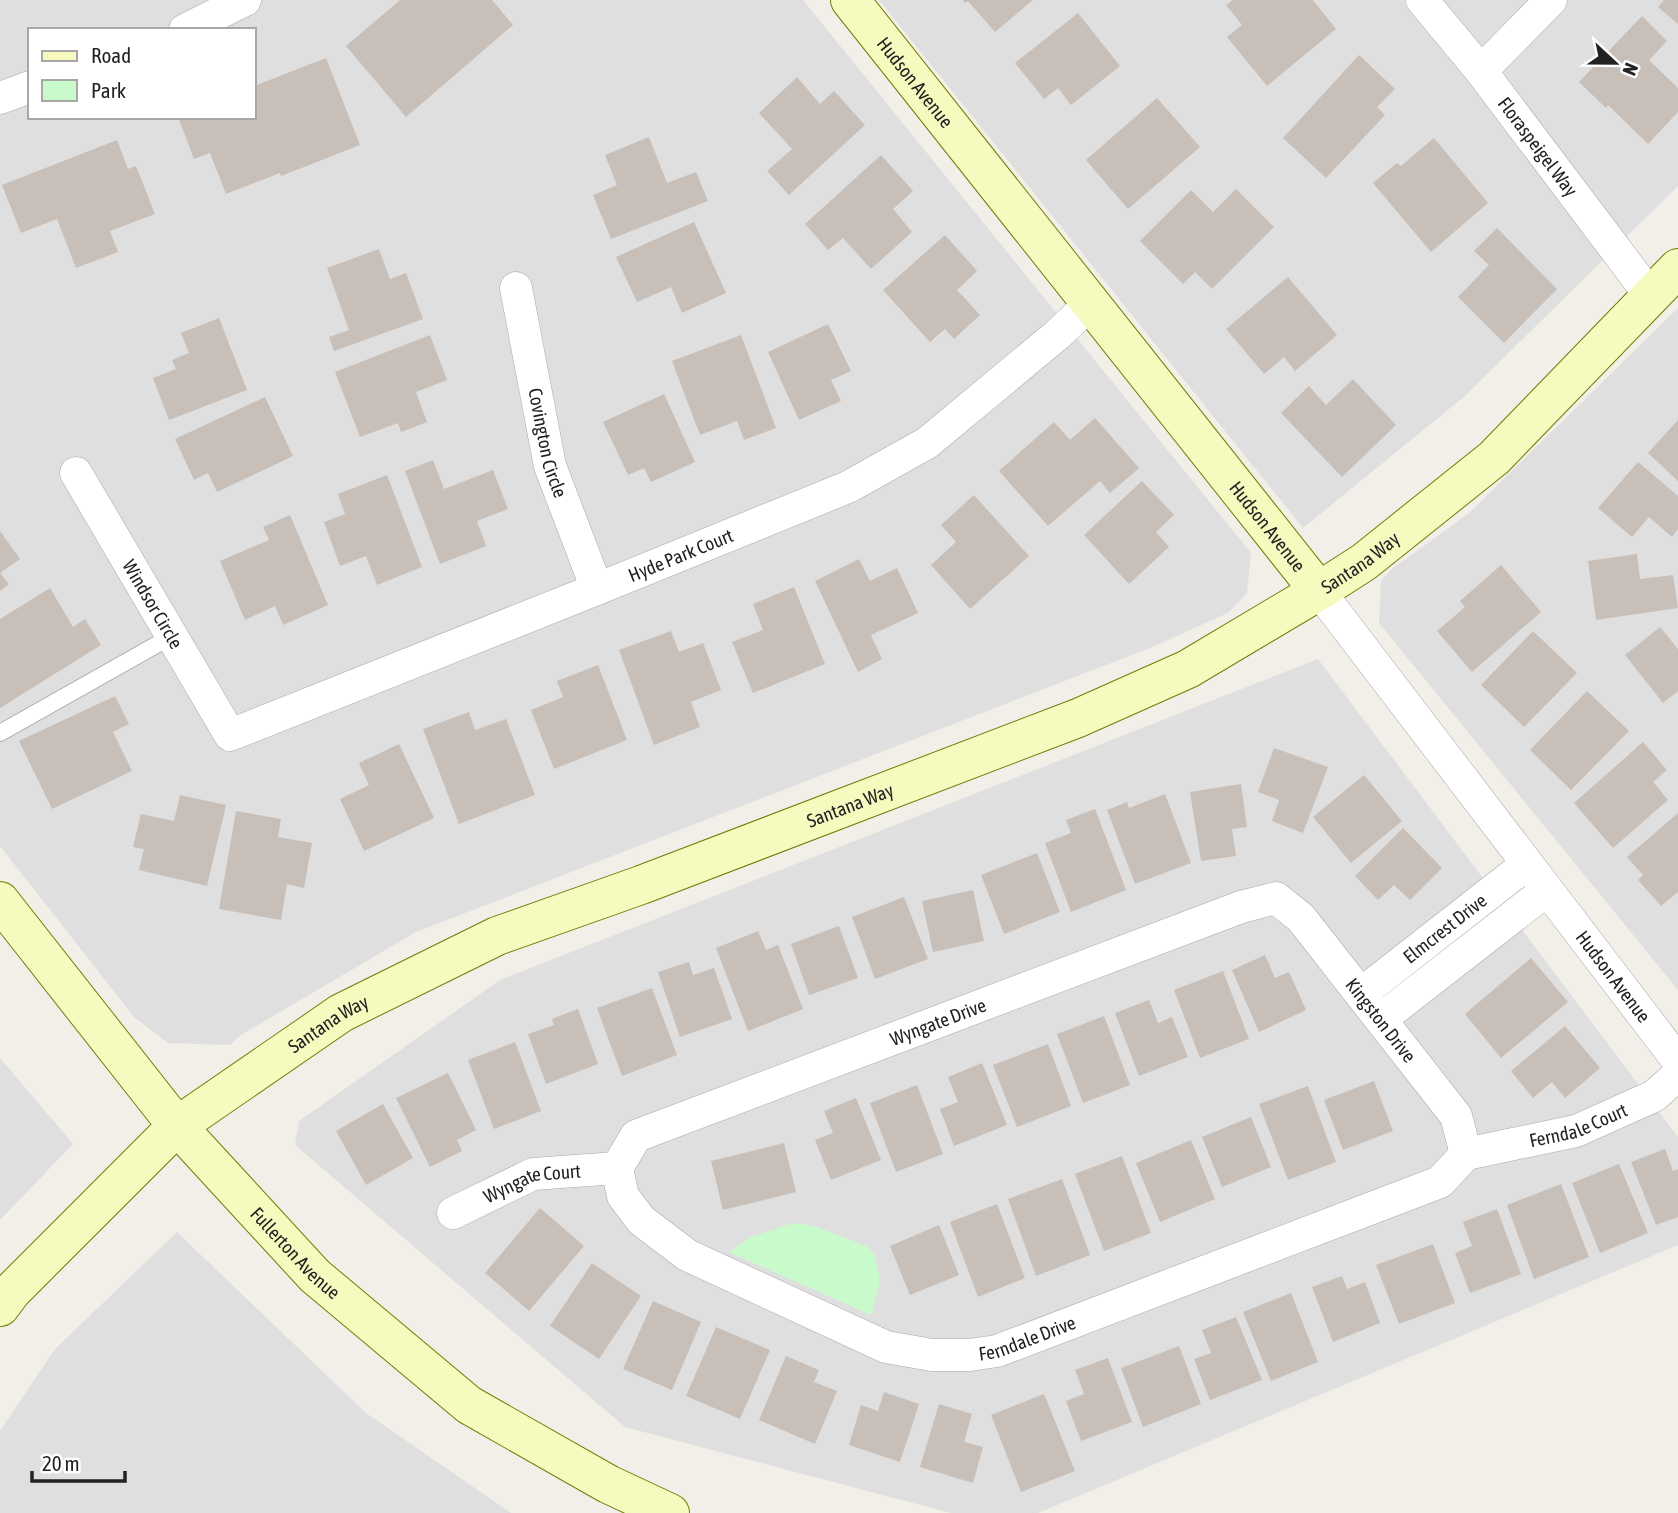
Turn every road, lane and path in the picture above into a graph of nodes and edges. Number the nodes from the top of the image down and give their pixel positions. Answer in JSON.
{"nodes":[{"id":1,"x":245,"y":0,"type":"edge"},
{"id":2,"x":850,"y":0,"type":"edge"},
{"id":3,"x":1422,"y":0,"type":"edge"},
{"id":4,"x":1551,"y":0,"type":"edge"},
{"id":5,"x":189,"y":28,"type":"edge"},
{"id":6,"x":1481,"y":71,"type":"junction"},
{"id":7,"x":28,"y":88,"type":"edge"},
{"id":8,"x":0,"y":98,"type":"edge"},
{"id":9,"x":1678,"y":268,"type":"edge"},
{"id":10,"x":516,"y":288,"type":"dead end"},
{"id":11,"x":1650,"y":295,"type":"junction"},
{"id":12,"x":1091,"y":303,"type":"junction"},
{"id":13,"x":76,"y":472,"type":"dead end"},
{"id":14,"x":597,"y":589,"type":"junction"},
{"id":15,"x":1319,"y":591,"type":"junction"},
{"id":16,"x":173,"y":636,"type":"junction"},
{"id":17,"x":0,"y":733,"type":"edge"},
{"id":18,"x":230,"y":734,"type":"joint"},
{"id":19,"x":1527,"y":864,"type":"junction"},
{"id":20,"x":1547,"y":890,"type":"junction"},
{"id":21,"x":1276,"y":898,"type":"joint"},
{"id":22,"x":0,"y":901,"type":"edge"},
{"id":23,"x":1362,"y":993,"type":"junction"},
{"id":24,"x":1381,"y":1019,"type":"junction"},
{"id":25,"x":1678,"y":1061,"type":"edge"},
{"id":26,"x":1678,"y":1075,"type":"edge"},
{"id":27,"x":177,"y":1126,"type":"junction"},
{"id":28,"x":1465,"y":1154,"type":"junction"},
{"id":29,"x":617,"y":1168,"type":"junction"},
{"id":30,"x":453,"y":1213,"type":"dead end"},
{"id":31,"x":0,"y":1307,"type":"edge"},
{"id":32,"x":670,"y":1513,"type":"edge"}],
"edges":[{"from":1,"to":5,"type":"street"},
{"from":2,"to":12,"type":"street","name":"Hudson Avenue"},
{"from":3,"to":6,"type":"street","name":"Floraspeigel Way"},
{"from":4,"to":6,"type":"street"},
{"from":6,"to":11,"type":"street","name":"Floraspeigel Way"},
{"from":7,"to":8,"type":"street"},
{"from":9,"to":11,"type":"street","name":"Santana Way"},
{"from":10,"to":14,"type":"street","name":"Covington Circle"},
{"from":11,"to":15,"type":"street","name":"Santana Way"},
{"from":12,"to":14,"type":"street","name":"Hyde Park Court"},
{"from":12,"to":15,"type":"street","name":"Hudson Avenue"},
{"from":13,"to":16,"type":"street","name":"Windsor Circle"},
{"from":14,"to":18,"type":"street","name":"Hyde Park Court"},
{"from":15,"to":19,"type":"street","name":"Hudson Avenue"},
{"from":15,"to":27,"type":"street","name":"Santana Way"},
{"from":16,"to":17,"type":"lane"},
{"from":16,"to":18,"type":"street","name":"Windsor Circle"},
{"from":19,"to":20,"type":"street","name":"Hudson Avenue"},
{"from":19,"to":23,"type":"street","name":"Elmcrest Drive"},
{"from":20,"to":24,"type":"street","name":"Elmcrest Drive"},
{"from":20,"to":25,"type":"street","name":"Hudson Avenue"},
{"from":21,"to":23,"type":"street","name":"Kingston Drive"},
{"from":21,"to":29,"type":"street","name":"Wyngate Drive"},
{"from":22,"to":27,"type":"street","name":"Fullerton Avenue"},
{"from":23,"to":24,"type":"street","name":"Kingston Drive"},
{"from":24,"to":28,"type":"street","name":"Kingston Drive"},
{"from":26,"to":28,"type":"street","name":"Ferndale Court"},
{"from":27,"to":31,"type":"street","name":"Santana Way"},
{"from":27,"to":32,"type":"street","name":"Fullerton Avenue"},
{"from":28,"to":29,"type":"street","name":"Ferndale Drive"},
{"from":29,"to":30,"type":"street","name":"Wyngate Court"}]}
